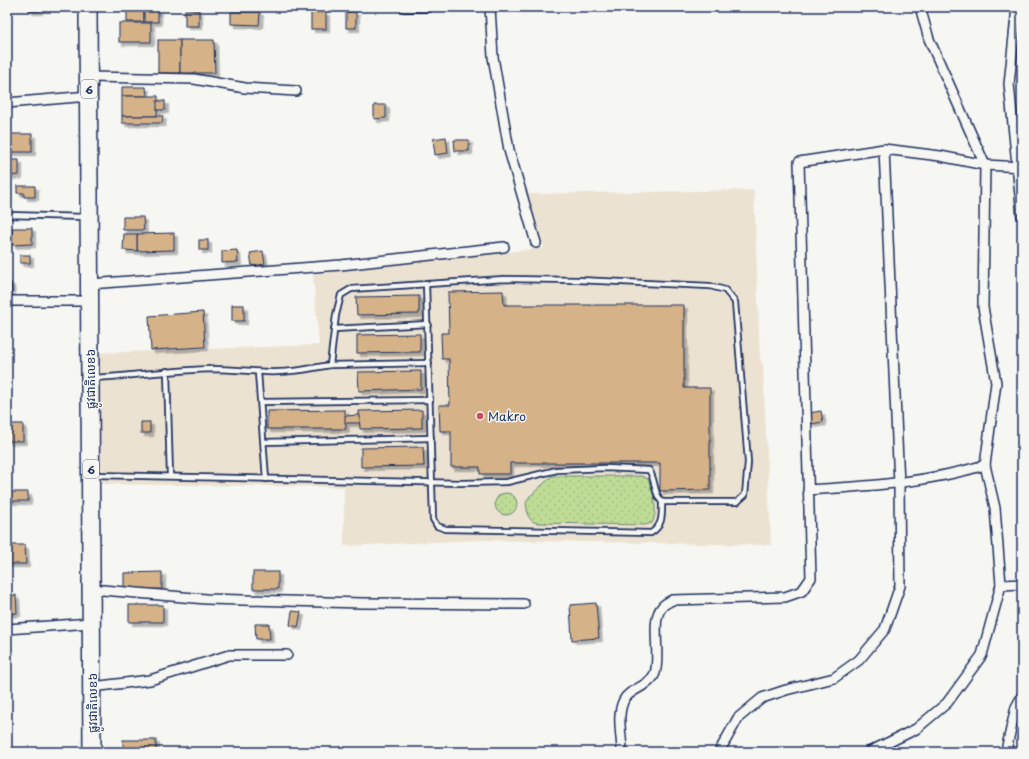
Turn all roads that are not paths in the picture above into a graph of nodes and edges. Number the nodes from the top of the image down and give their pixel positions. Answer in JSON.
{"nodes":[{"id":1,"x":88,"y":7,"type":"edge"},
{"id":2,"x":404,"y":7,"type":"edge"},
{"id":3,"x":429,"y":7,"type":"edge"},
{"id":4,"x":490,"y":7,"type":"edge"},
{"id":5,"x":920,"y":7,"type":"edge"},
{"id":6,"x":1017,"y":7,"type":"edge"},
{"id":7,"x":89,"y":77,"type":"junction"},
{"id":8,"x":296,"y":91,"type":"dead end"},
{"id":9,"x":89,"y":96,"type":"junction"},
{"id":10,"x":7,"y":102,"type":"edge"},
{"id":11,"x":884,"y":149,"type":"junction"},
{"id":12,"x":985,"y":165,"type":"junction"},
{"id":13,"x":1019,"y":167,"type":"edge"},
{"id":14,"x":7,"y":215,"type":"edge"},
{"id":15,"x":1022,"y":216,"type":"edge"},
{"id":16,"x":90,"y":217,"type":"junction"},
{"id":17,"x":536,"y":243,"type":"dead end"},
{"id":18,"x":504,"y":247,"type":"dead end"},
{"id":19,"x":426,"y":283,"type":"junction"},
{"id":20,"x":90,"y":284,"type":"junction"},
{"id":21,"x":90,"y":301,"type":"junction"},
{"id":22,"x":7,"y":302,"type":"edge"},
{"id":23,"x":428,"y":324,"type":"junction"},
{"id":24,"x":334,"y":329,"type":"junction"},
{"id":25,"x":429,"y":363,"type":"junction"},
{"id":26,"x":330,"y":365,"type":"junction"},
{"id":27,"x":167,"y":371,"type":"junction"},
{"id":28,"x":258,"y":372,"type":"junction"},
{"id":29,"x":90,"y":378,"type":"junction"},
{"id":30,"x":430,"y":400,"type":"junction"},
{"id":31,"x":261,"y":402,"type":"junction"},
{"id":32,"x":431,"y":438,"type":"junction"},
{"id":33,"x":264,"y":442,"type":"junction"},
{"id":34,"x":985,"y":465,"type":"junction"},
{"id":35,"x":91,"y":475,"type":"junction"},
{"id":36,"x":170,"y":476,"type":"junction"},
{"id":37,"x":266,"y":479,"type":"junction"},
{"id":38,"x":432,"y":482,"type":"junction"},
{"id":39,"x":899,"y":484,"type":"junction"},
{"id":40,"x":808,"y":490,"type":"junction"},
{"id":41,"x":662,"y":502,"type":"junction"},
{"id":42,"x":1022,"y":584,"type":"edge"},
{"id":43,"x":1001,"y":585,"type":"junction"},
{"id":44,"x":91,"y":589,"type":"junction"},
{"id":45,"x":524,"y":604,"type":"dead end"},
{"id":46,"x":91,"y":623,"type":"junction"},
{"id":47,"x":7,"y":629,"type":"edge"},
{"id":48,"x":287,"y":655,"type":"dead end"},
{"id":49,"x":92,"y":688,"type":"junction"},
{"id":50,"x":1022,"y":696,"type":"edge"},
{"id":51,"x":92,"y":752,"type":"edge"},
{"id":52,"x":622,"y":752,"type":"edge"},
{"id":53,"x":719,"y":752,"type":"edge"},
{"id":54,"x":869,"y":752,"type":"edge"},
{"id":55,"x":1008,"y":752,"type":"edge"}],
"edges":[{"from":1,"to":7,"type":"highway","name":"ផ្លូវជាតិលេខ៦","number":"6"},
{"from":2,"to":3,"type":"street"},
{"from":4,"to":17,"type":"street"},
{"from":5,"to":12,"type":"street"},
{"from":6,"to":13,"type":"street"},
{"from":7,"to":8,"type":"street"},
{"from":7,"to":9,"type":"highway","name":"ផ្លូវជាតិលេខ៦","number":"6"},
{"from":9,"to":10,"type":"street"},
{"from":9,"to":16,"type":"highway","name":"ផ្លូវជាតិលេខ៦","number":"6"},
{"from":11,"to":12,"type":"street"},
{"from":11,"to":39,"type":"street"},
{"from":11,"to":40,"type":"street"},
{"from":12,"to":13,"type":"street"},
{"from":12,"to":34,"type":"street"},
{"from":13,"to":15,"type":"street"},
{"from":14,"to":16,"type":"lane"},
{"from":16,"to":20,"type":"highway","name":"ផ្លូវជាតិលេខ៦","number":"6"},
{"from":18,"to":20,"type":"street"},
{"from":19,"to":23,"type":"lane"},
{"from":19,"to":24,"type":"lane"},
{"from":19,"to":41,"type":"lane"},
{"from":20,"to":21,"type":"highway","name":"ផ្លូវជាតិលេខ៦","number":"6"},
{"from":21,"to":22,"type":"street"},
{"from":21,"to":29,"type":"highway","name":"ផ្លូវជាតិលេខ៦","number":"6"},
{"from":23,"to":24,"type":"lane"},
{"from":23,"to":25,"type":"lane"},
{"from":24,"to":26,"type":"lane"},
{"from":25,"to":26,"type":"lane"},
{"from":25,"to":30,"type":"lane"},
{"from":26,"to":28,"type":"lane"},
{"from":27,"to":28,"type":"lane"},
{"from":27,"to":29,"type":"lane"},
{"from":27,"to":36,"type":"lane"},
{"from":28,"to":31,"type":"lane"},
{"from":29,"to":35,"type":"highway","name":"ផ្លូវជាតិលេខ៦","number":"6"},
{"from":30,"to":31,"type":"lane"},
{"from":30,"to":32,"type":"lane"},
{"from":31,"to":33,"type":"lane"},
{"from":32,"to":33,"type":"lane"},
{"from":32,"to":38,"type":"lane"},
{"from":33,"to":37,"type":"lane"},
{"from":34,"to":39,"type":"street"},
{"from":34,"to":43,"type":"street"},
{"from":35,"to":36,"type":"lane"},
{"from":35,"to":44,"type":"highway","name":"ផ្លូវជាតិលេខ៦","number":"6"},
{"from":36,"to":37,"type":"lane"},
{"from":37,"to":38,"type":"lane"},
{"from":38,"to":41,"type":"lane"},
{"from":38,"to":41,"type":"lane"},
{"from":39,"to":40,"type":"street"},
{"from":39,"to":53,"type":"street"},
{"from":40,"to":52,"type":"street"},
{"from":42,"to":43,"type":"street"},
{"from":43,"to":54,"type":"street"},
{"from":44,"to":45,"type":"street"},
{"from":44,"to":46,"type":"highway","name":"ផ្លូវជាតិលេខ៦","number":"6"},
{"from":46,"to":47,"type":"street"},
{"from":46,"to":49,"type":"highway","name":"ផ្លូវជាតិលេខ៦","number":"6"},
{"from":48,"to":49,"type":"street"},
{"from":49,"to":51,"type":"highway","name":"ផ្លូវជាតិលេខ៦","number":"6"},
{"from":50,"to":55,"type":"street"}]}
